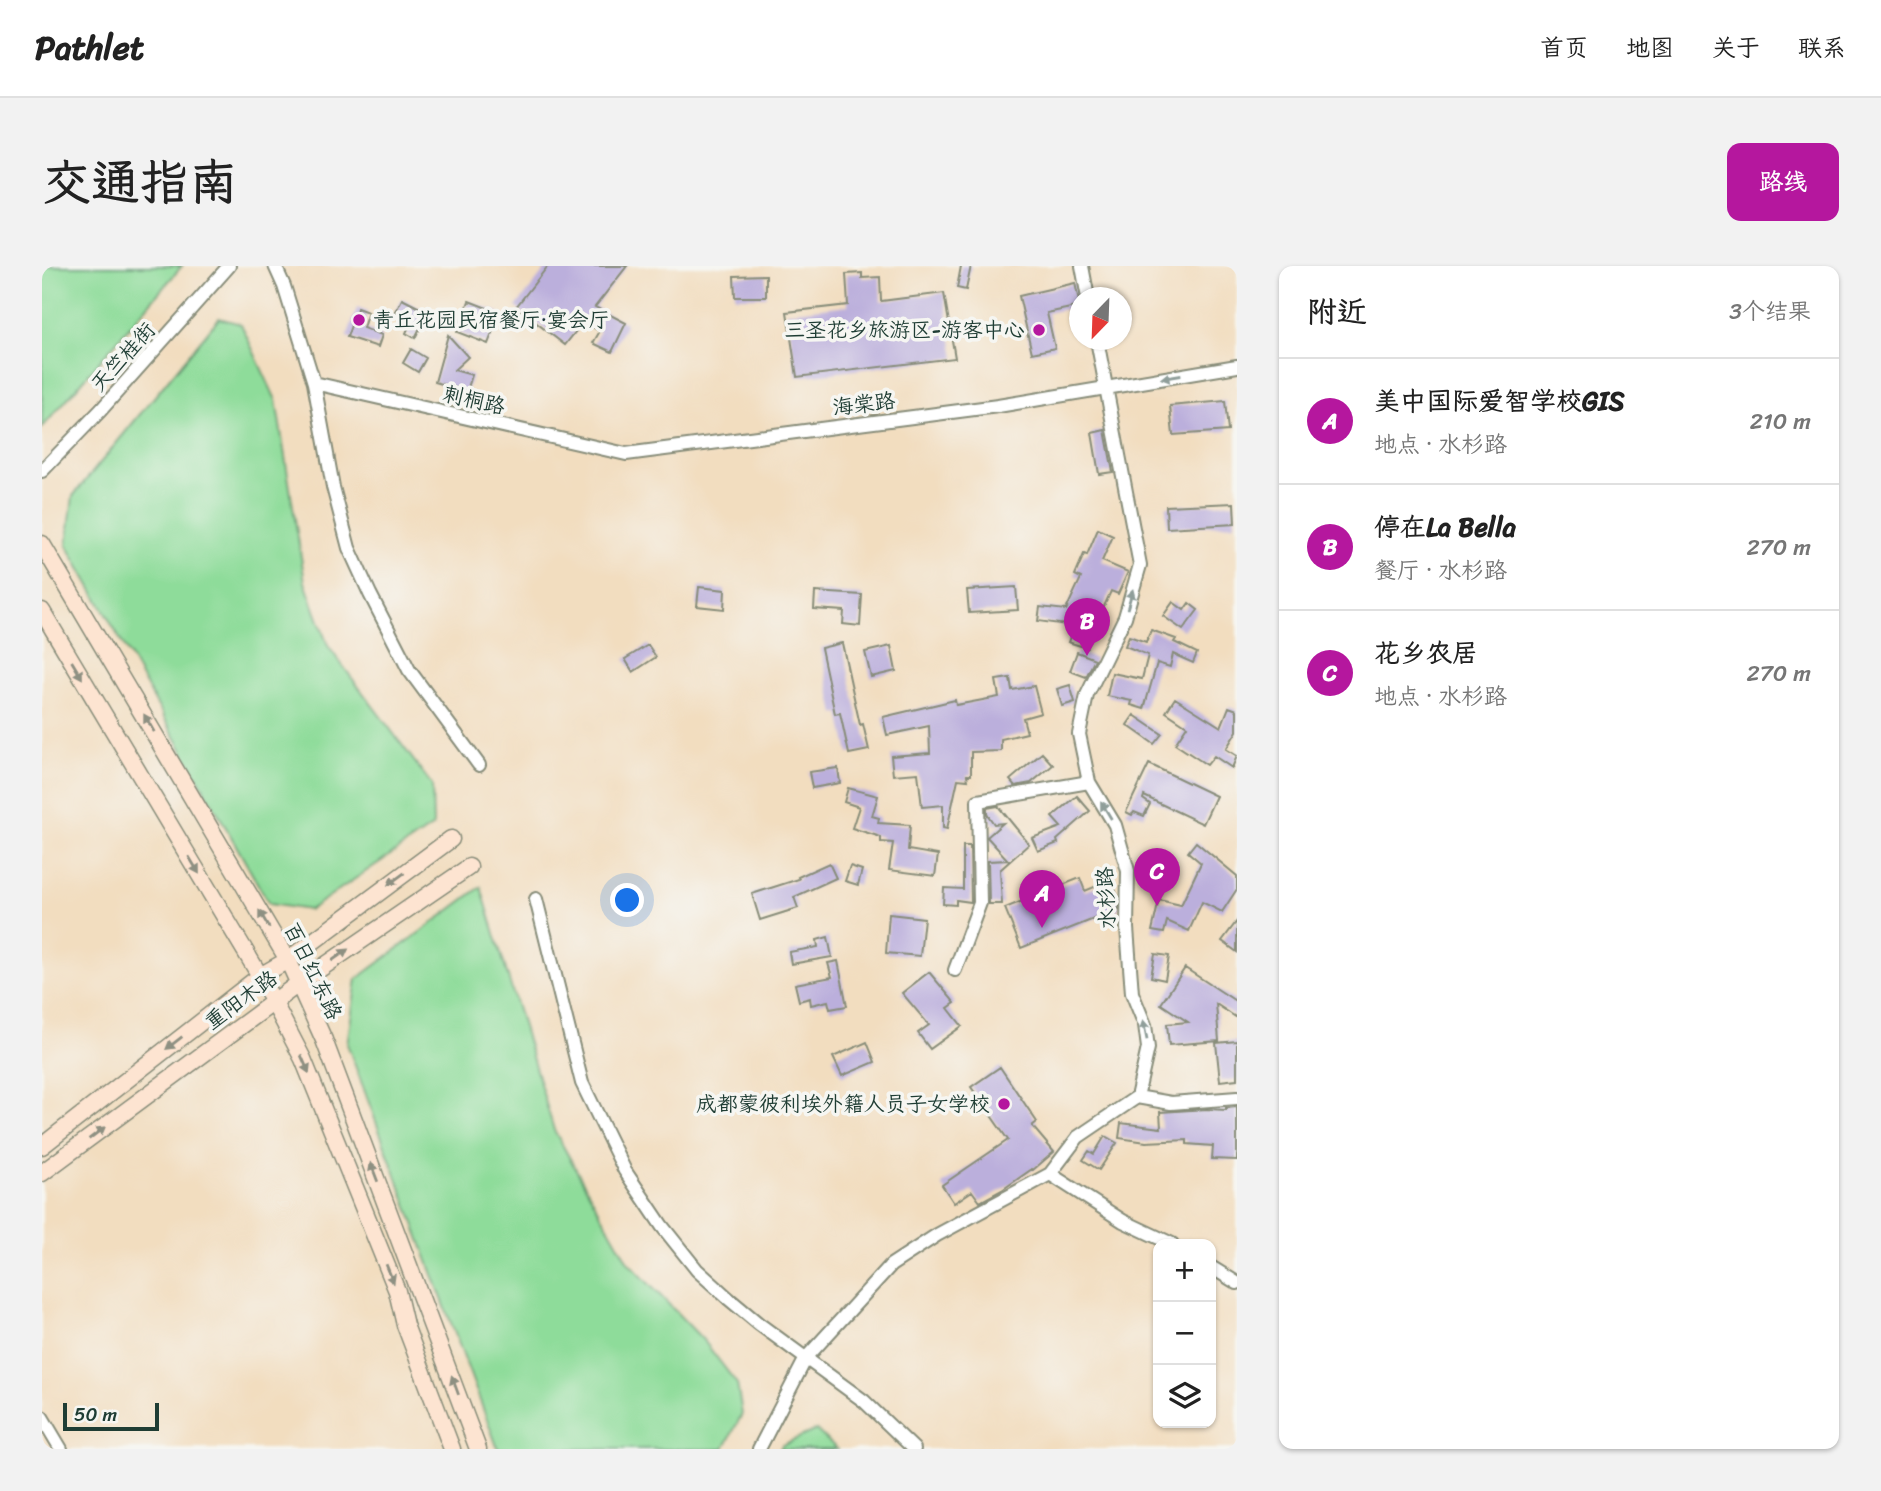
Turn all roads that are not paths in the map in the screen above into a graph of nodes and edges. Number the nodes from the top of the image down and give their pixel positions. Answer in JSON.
{"nodes":[{"id":1,"x":229,"y":266,"type":"edge"},
{"id":2,"x":275,"y":266,"type":"edge"},
{"id":3,"x":1082,"y":266,"type":"edge"},
{"id":4,"x":1086,"y":287,"type":"edge"},
{"id":5,"x":1099,"y":350,"type":"edge"},
{"id":6,"x":1237,"y":366,"type":"edge"},
{"id":7,"x":314,"y":383,"type":"junction"},
{"id":8,"x":1106,"y":387,"type":"junction"},
{"id":9,"x":626,"y":454,"type":"joint"},
{"id":10,"x":42,"y":471,"type":"edge"},
{"id":11,"x":42,"y":544,"type":"edge"},
{"id":12,"x":42,"y":611,"type":"edge"},
{"id":13,"x":479,"y":765,"type":"dead end"},
{"id":14,"x":1088,"y":782,"type":"junction"},
{"id":15,"x":451,"y":839,"type":"dead end"},
{"id":16,"x":469,"y":867,"type":"dead end"},
{"id":17,"x":536,"y":899,"type":"dead end"},
{"id":18,"x":288,"y":960,"type":"junction"},
{"id":19,"x":955,"y":970,"type":"dead end"},
{"id":20,"x":260,"y":976,"type":"junction"},
{"id":21,"x":298,"y":984,"type":"junction"},
{"id":22,"x":274,"y":1002,"type":"junction"},
{"id":23,"x":1137,"y":1097,"type":"junction"},
{"id":24,"x":1237,"y":1098,"type":"edge"},
{"id":25,"x":42,"y":1146,"type":"edge"},
{"id":26,"x":42,"y":1173,"type":"edge"},
{"id":27,"x":1049,"y":1174,"type":"junction"},
{"id":28,"x":1160,"y":1239,"type":"edge"},
{"id":29,"x":1216,"y":1270,"type":"edge"},
{"id":30,"x":1237,"y":1283,"type":"edge"},
{"id":31,"x":806,"y":1358,"type":"junction"},
{"id":32,"x":42,"y":1418,"type":"edge"},
{"id":33,"x":61,"y":1449,"type":"edge"},
{"id":34,"x":452,"y":1449,"type":"edge"},
{"id":35,"x":478,"y":1449,"type":"edge"},
{"id":36,"x":759,"y":1449,"type":"edge"},
{"id":37,"x":914,"y":1449,"type":"edge"}],
"edges":[{"from":1,"to":10,"type":"street","name":"天竺桂街"},
{"from":2,"to":7,"type":"street"},
{"from":3,"to":4,"type":"street"},
{"from":5,"to":8,"type":"street","name":"水杉路"},
{"from":6,"to":8,"type":"street","name":"海棠路","one_way":true},
{"from":7,"to":9,"type":"street","name":"刺桐路"},
{"from":7,"to":13,"type":"street"},
{"from":8,"to":9,"type":"street","name":"海棠路"},
{"from":14,"to":8,"type":"street","name":"水杉路","one_way":true},
{"from":18,"to":11,"type":"street","name":"百日红东路","one_way":true},
{"from":12,"to":20,"type":"street","one_way":true},
{"from":14,"to":19,"type":"street"},
{"from":23,"to":14,"type":"street","name":"水杉路","one_way":true},
{"from":15,"to":18,"type":"street","name":"重阳木路","one_way":true},
{"from":21,"to":16,"type":"street","name":"重阳木路","one_way":true},
{"from":17,"to":31,"type":"street"},
{"from":18,"to":20,"type":"street","name":"重阳木路"},
{"from":18,"to":21,"type":"street","name":"百日红东路"},
{"from":20,"to":22,"type":"street"},
{"from":20,"to":25,"type":"street","name":"重阳木路","one_way":true},
{"from":21,"to":22,"type":"street","name":"重阳木路"},
{"from":35,"to":21,"type":"street","name":"百日红东路","one_way":true},
{"from":26,"to":22,"type":"street","name":"重阳木路","one_way":true},
{"from":22,"to":34,"type":"street","one_way":true},
{"from":23,"to":24,"type":"street"},
{"from":23,"to":27,"type":"street"},
{"from":27,"to":28,"type":"street"},
{"from":27,"to":31,"type":"street"},
{"from":29,"to":30,"type":"street"},
{"from":31,"to":36,"type":"street"},
{"from":31,"to":37,"type":"street"},
{"from":32,"to":33,"type":"street"}]}
